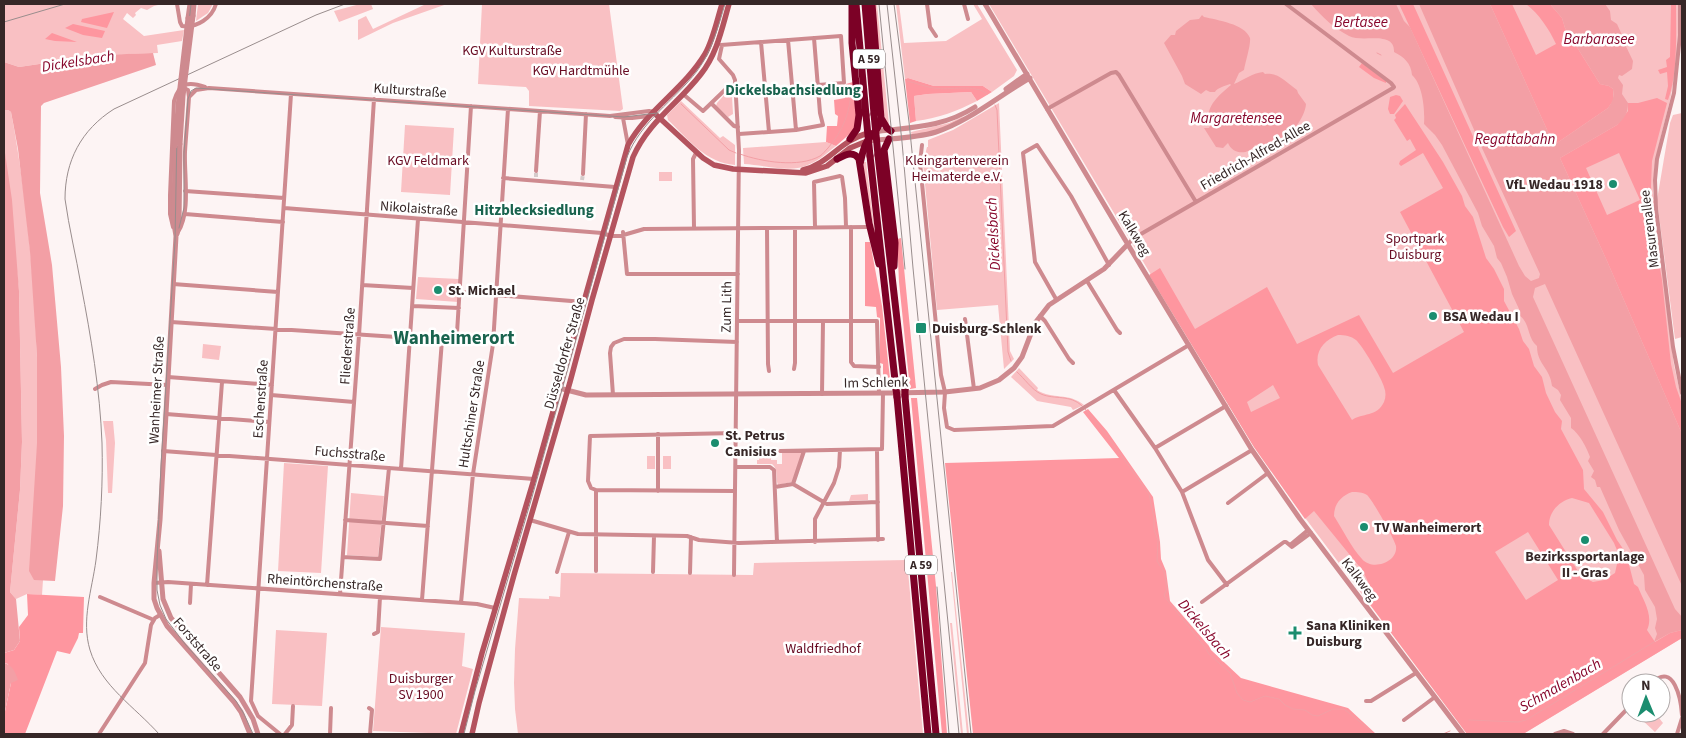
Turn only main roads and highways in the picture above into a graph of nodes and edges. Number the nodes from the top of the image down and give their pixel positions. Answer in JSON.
{"nodes":[{"id":1,"x":722,"y":4,"type":"edge"},
{"id":2,"x":729,"y":4,"type":"edge"},
{"id":3,"x":852,"y":4,"type":"edge"},
{"id":4,"x":856,"y":4,"type":"edge"},
{"id":5,"x":864,"y":4,"type":"edge"},
{"id":6,"x":872,"y":4,"type":"edge"},
{"id":7,"x":854,"y":12,"type":"junction"},
{"id":8,"x":715,"y":27,"type":"junction"},
{"id":9,"x":720,"y":34,"type":"junction"},
{"id":10,"x":651,"y":114,"type":"junction"},
{"id":11,"x":866,"y":115,"type":"junction"},
{"id":12,"x":660,"y":118,"type":"junction"},
{"id":13,"x":881,"y":118,"type":"junction"},
{"id":14,"x":891,"y":131,"type":"road end"},
{"id":15,"x":872,"y":136,"type":"junction"},
{"id":16,"x":850,"y":139,"type":"junction"},
{"id":17,"x":889,"y":139,"type":"road end"},
{"id":18,"x":884,"y":150,"type":"junction"},
{"id":19,"x":874,"y":156,"type":"junction"},
{"id":20,"x":837,"y":159,"type":"junction"},
{"id":21,"x":860,"y":164,"type":"junction"},
{"id":22,"x":791,"y":173,"type":"junction"},
{"id":23,"x":893,"y":279,"type":"junction"},
{"id":24,"x":884,"y":280,"type":"junction"},
{"id":25,"x":461,"y":734,"type":"edge"},
{"id":26,"x":472,"y":734,"type":"edge"},
{"id":27,"x":928,"y":734,"type":"edge"},
{"id":28,"x":936,"y":734,"type":"edge"}],
"edges":[{"from":1,"to":8,"type":"main road","name":"Düsseldorfer Straße"},
{"from":2,"to":9,"type":"main road","name":"Düsseldorfer Straße"},
{"from":3,"to":7,"type":"highway"},
{"from":4,"to":7,"type":"highway","number":"A 59"},
{"from":5,"to":11,"type":"highway","number":"A 59"},
{"from":6,"to":13,"type":"highway","number":"A 59"},
{"from":7,"to":11,"type":"highway","number":"A 59"},
{"from":8,"to":9,"type":"main road"},
{"from":8,"to":10,"type":"main road","name":"Düsseldorfer Straße"},
{"from":9,"to":12,"type":"main road","name":"Düsseldorfer Straße"},
{"from":10,"to":12,"type":"main road"},
{"from":10,"to":25,"type":"main road","name":"Düsseldorfer Straße"},
{"from":11,"to":15,"type":"highway"},
{"from":11,"to":16,"type":"highway"},
{"from":11,"to":19,"type":"highway","number":"A 59","bridge":true},
{"from":12,"to":22,"type":"main road"},
{"from":12,"to":26,"type":"main road","name":"Düsseldorfer Straße"},
{"from":13,"to":14,"type":"highway"},
{"from":13,"to":15,"type":"highway"},
{"from":15,"to":16,"type":"main road"},
{"from":15,"to":18,"type":"highway"},
{"from":15,"to":20,"type":"main road"},
{"from":15,"to":21,"type":"highway"},
{"from":16,"to":22,"type":"main road"},
{"from":17,"to":18,"type":"highway"},
{"from":18,"to":23,"type":"highway"},
{"from":19,"to":23,"type":"highway","number":"A 59"},
{"from":19,"to":24,"type":"highway","number":"A 59"},
{"from":20,"to":21,"type":"highway"},
{"from":20,"to":22,"type":"main road"},
{"from":21,"to":24,"type":"highway","number":"A 59"},
{"from":23,"to":28,"type":"highway","number":"A 59"},
{"from":24,"to":27,"type":"highway","number":"A 59","bridge":true}]}
